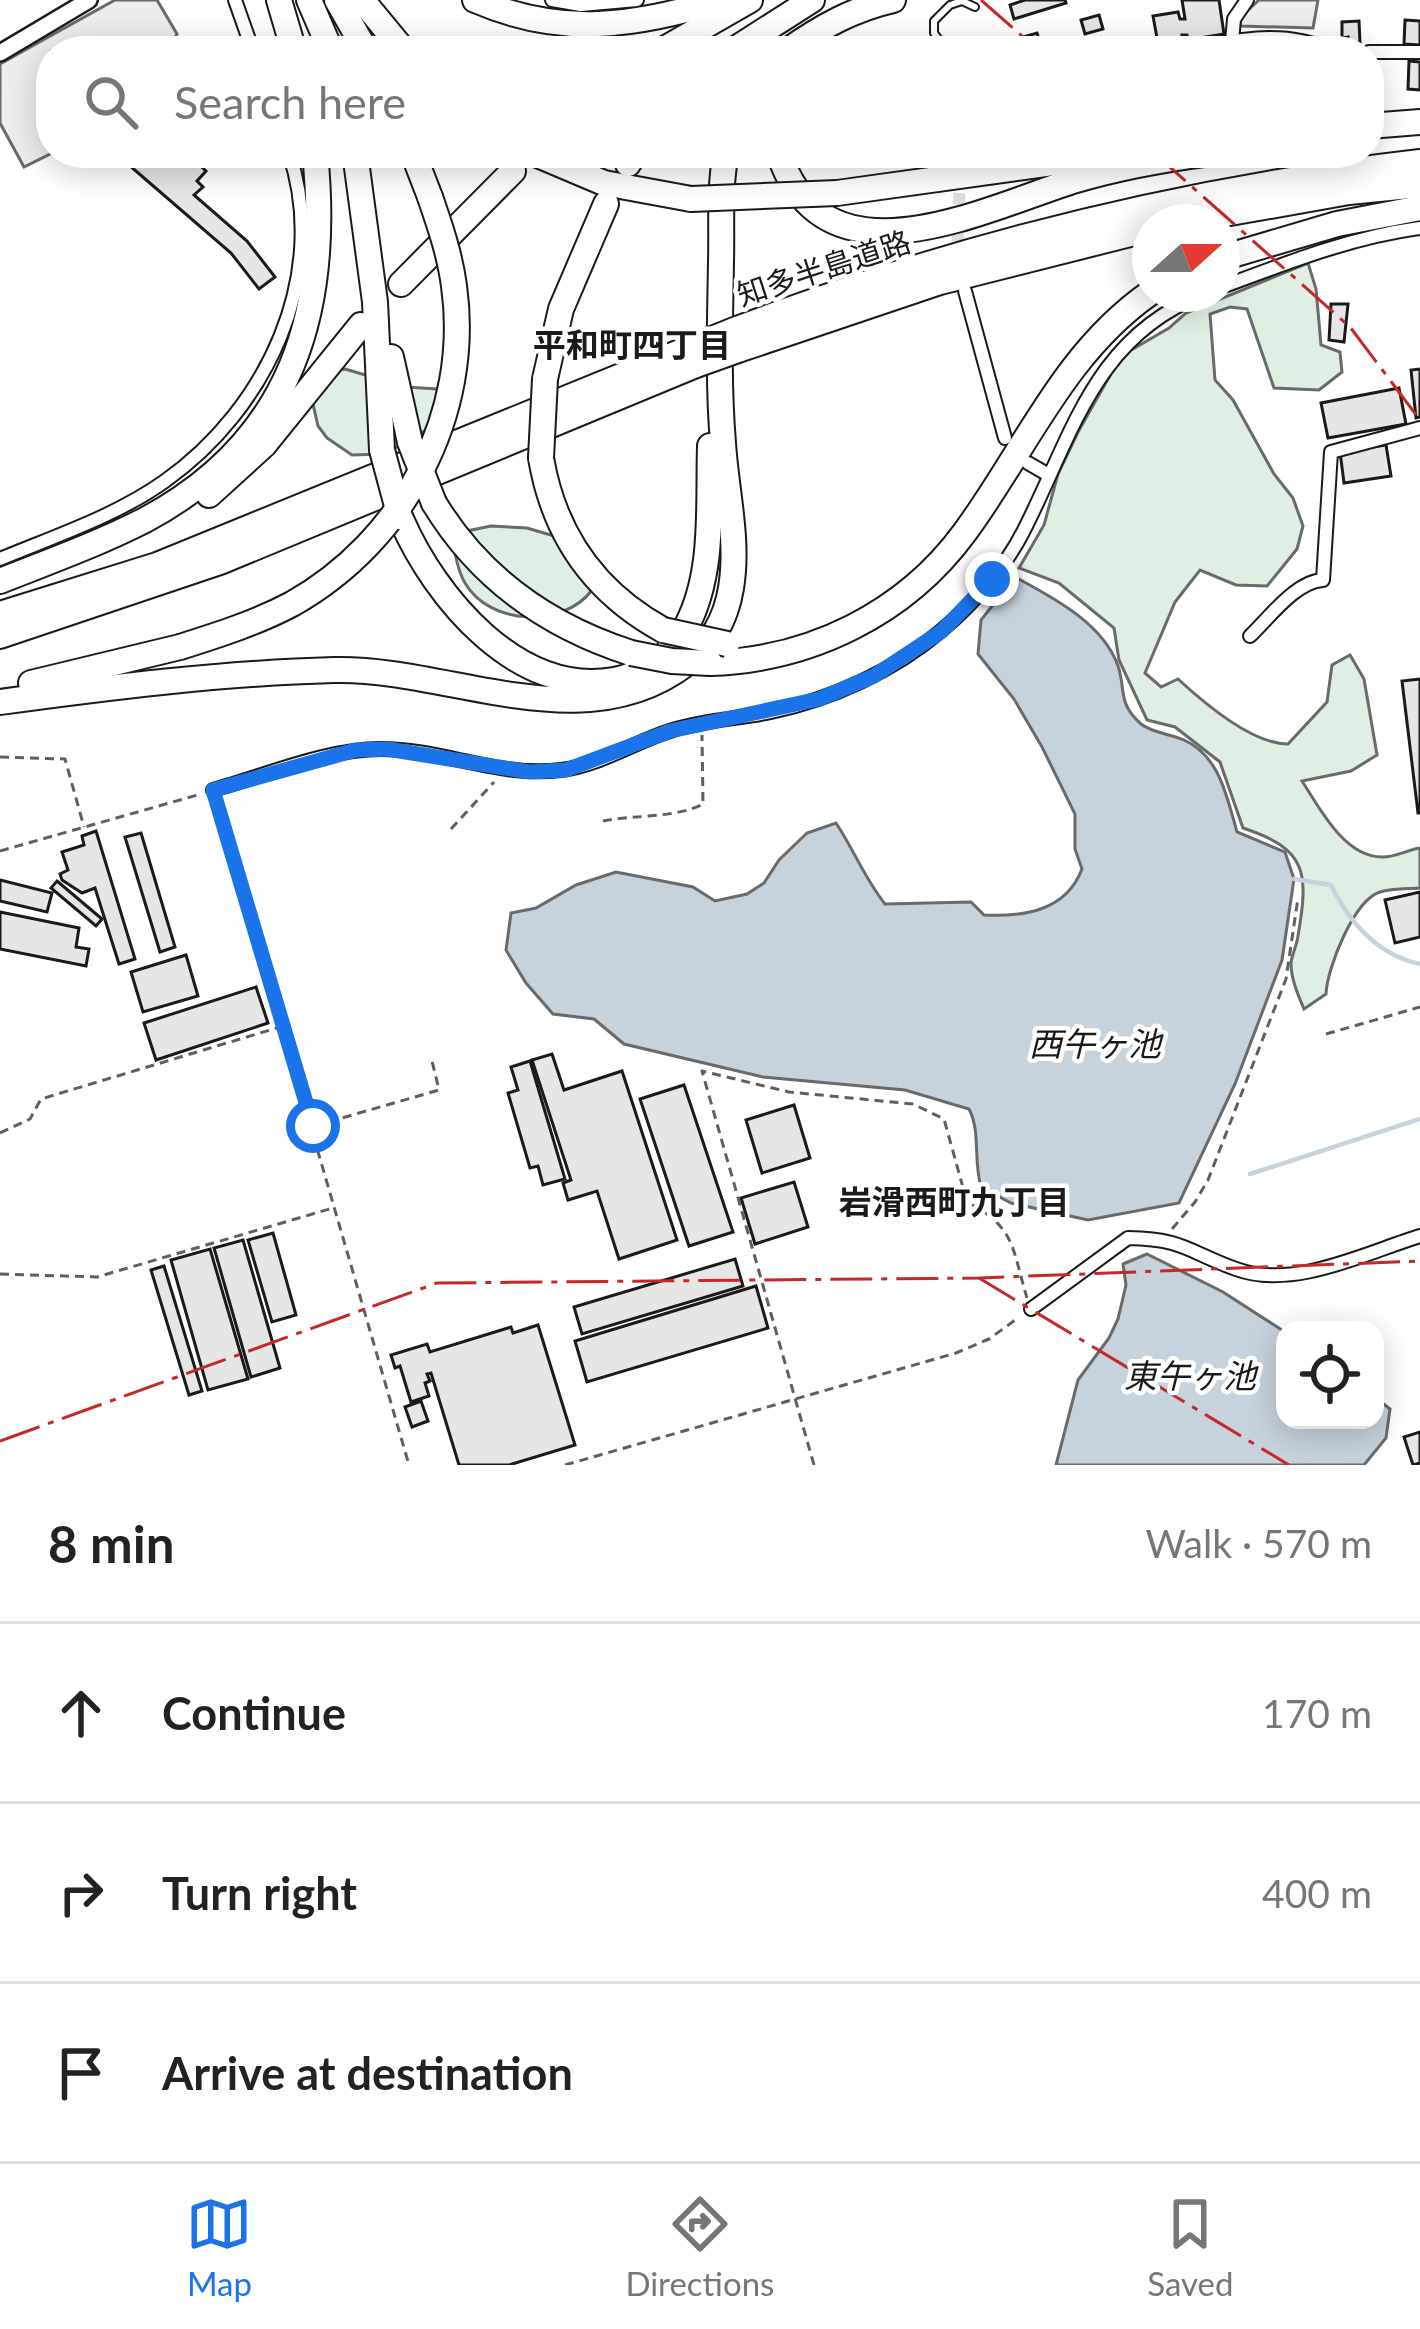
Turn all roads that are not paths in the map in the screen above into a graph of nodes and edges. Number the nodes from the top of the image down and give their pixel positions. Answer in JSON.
{"nodes":[{"id":1,"x":89,"y":0,"type":"edge"},
{"id":2,"x":235,"y":0,"type":"edge"},
{"id":3,"x":279,"y":0,"type":"edge"},
{"id":4,"x":309,"y":0,"type":"edge"},
{"id":5,"x":338,"y":0,"type":"edge"},
{"id":6,"x":362,"y":0,"type":"edge"},
{"id":7,"x":475,"y":0,"type":"edge"},
{"id":8,"x":551,"y":0,"type":"edge"},
{"id":9,"x":637,"y":0,"type":"edge"},
{"id":10,"x":722,"y":0,"type":"edge"},
{"id":11,"x":750,"y":0,"type":"edge"},
{"id":12,"x":812,"y":0,"type":"edge"},
{"id":13,"x":1246,"y":0,"type":"edge"},
{"id":14,"x":891,"y":1,"type":"edge"},
{"id":15,"x":975,"y":7,"type":"dead end"},
{"id":16,"x":248,"y":36,"type":"edge"},
{"id":17,"x":290,"y":36,"type":"edge"},
{"id":18,"x":325,"y":36,"type":"edge"},
{"id":19,"x":358,"y":36,"type":"edge"},
{"id":20,"x":392,"y":36,"type":"edge"},
{"id":21,"x":687,"y":36,"type":"edge"},
{"id":22,"x":756,"y":36,"type":"edge"},
{"id":23,"x":810,"y":36,"type":"edge"},
{"id":24,"x":832,"y":36,"type":"edge"},
{"id":25,"x":936,"y":36,"type":"edge"},
{"id":26,"x":1233,"y":36,"type":"edge"},
{"id":27,"x":1384,"y":52,"type":"edge"},
{"id":28,"x":1420,"y":52,"type":"edge"},
{"id":29,"x":0,"y":53,"type":"edge"},
{"id":30,"x":1420,"y":122,"type":"edge"},
{"id":31,"x":1384,"y":125,"type":"edge"},
{"id":32,"x":1420,"y":162,"type":"edge"},
{"id":33,"x":1384,"y":167,"type":"edge"},
{"id":34,"x":292,"y":168,"type":"edge"},
{"id":35,"x":316,"y":168,"type":"edge"},
{"id":36,"x":361,"y":168,"type":"edge"},
{"id":37,"x":363,"y":168,"type":"edge"},
{"id":38,"x":419,"y":168,"type":"edge"},
{"id":39,"x":568,"y":168,"type":"edge"},
{"id":40,"x":727,"y":168,"type":"edge"},
{"id":41,"x":786,"y":168,"type":"edge"},
{"id":42,"x":1017,"y":168,"type":"edge"},
{"id":43,"x":1122,"y":168,"type":"edge"},
{"id":44,"x":1375,"y":168,"type":"edge"},
{"id":45,"x":513,"y":170,"type":"dead end"},
{"id":46,"x":1420,"y":185,"type":"edge"},
{"id":47,"x":606,"y":204,"type":"dead end"},
{"id":48,"x":1420,"y":208,"type":"edge"},
{"id":49,"x":1240,"y":211,"type":"edge"},
{"id":50,"x":1420,"y":228,"type":"edge"},
{"id":51,"x":1132,"y":233,"type":"edge"},
{"id":52,"x":1240,"y":253,"type":"edge"},
{"id":53,"x":1240,"y":280,"type":"edge"},
{"id":54,"x":401,"y":284,"type":"dead end"},
{"id":55,"x":965,"y":291,"type":"dead end"},
{"id":56,"x":1132,"y":308,"type":"edge"},
{"id":57,"x":1166,"y":312,"type":"edge"},
{"id":58,"x":361,"y":325,"type":"dead end"},
{"id":59,"x":732,"y":331,"type":"junction"},
{"id":60,"x":1420,"y":428,"type":"edge"},
{"id":61,"x":501,"y":433,"type":"junction"},
{"id":62,"x":1004,"y":437,"type":"dead end"},
{"id":63,"x":1028,"y":463,"type":"dead end"},
{"id":64,"x":1047,"y":474,"type":"junction"},
{"id":65,"x":58,"y":558,"type":"junction"},
{"id":66,"x":0,"y":559,"type":"edge"},
{"id":67,"x":0,"y":581,"type":"edge"},
{"id":68,"x":0,"y":614,"type":"edge"},
{"id":69,"x":0,"y":636,"type":"edge"},
{"id":70,"x":1250,"y":636,"type":"dead end"},
{"id":71,"x":719,"y":653,"type":"junction"},
{"id":72,"x":0,"y":689,"type":"edge"},
{"id":73,"x":0,"y":702,"type":"edge"},
{"id":74,"x":213,"y":790,"type":"road end"},
{"id":75,"x":1420,"y":1236,"type":"edge"},
{"id":76,"x":1031,"y":1309,"type":"road end"}],
"edges":[{"from":1,"to":29,"type":"street"},
{"from":2,"to":16,"type":"street"},
{"from":3,"to":17,"type":"highway"},
{"from":4,"to":18,"type":"highway"},
{"from":5,"to":19,"type":"highway"},
{"from":6,"to":20,"type":"highway"},
{"from":7,"to":10,"type":"highway"},
{"from":8,"to":9,"type":"street"},
{"from":11,"to":21,"type":"highway"},
{"from":12,"to":22,"type":"highway"},
{"from":13,"to":26,"type":"street"},
{"from":14,"to":23,"type":"highway"},
{"from":14,"to":24,"type":"highway"},
{"from":15,"to":25,"type":"lane"},
{"from":27,"to":28,"type":"street"},
{"from":30,"to":31,"type":"highway"},
{"from":32,"to":33,"type":"highway","name":"知多半島道路"},
{"from":34,"to":66,"type":"street"},
{"from":35,"to":65,"type":"highway"},
{"from":36,"to":59,"type":"highway","bridge":true},
{"from":37,"to":71,"type":"highway","bridge":true},
{"from":38,"to":72,"type":"highway","bridge":true},
{"from":39,"to":42,"type":"highway","bridge":true},
{"from":40,"to":59,"type":"highway"},
{"from":41,"to":43,"type":"highway"},
{"from":44,"to":59,"type":"highway","name":"知多半島道路"},
{"from":45,"to":54,"type":"highway"},
{"from":46,"to":49,"type":"highway"},
{"from":47,"to":71,"type":"highway","bridge":true},
{"from":48,"to":52,"type":"highway"},
{"from":50,"to":53,"type":"street"},
{"from":51,"to":59,"type":"highway","name":"知多半島道路"},
{"from":55,"to":62,"type":"street"},
{"from":56,"to":71,"type":"highway"},
{"from":57,"to":64,"type":"street"},
{"from":58,"to":65,"type":"highway"},
{"from":59,"to":61,"type":"highway","name":"知多半島道路","bridge":true},
{"from":59,"to":73,"type":"highway"},
{"from":60,"to":70,"type":"street"},
{"from":61,"to":68,"type":"highway","name":"知多半島道路"},
{"from":61,"to":69,"type":"highway","name":"知多半島道路"},
{"from":63,"to":64,"type":"street"},
{"from":64,"to":74,"type":"street"},
{"from":65,"to":67,"type":"highway"},
{"from":75,"to":76,"type":"street"}]}
